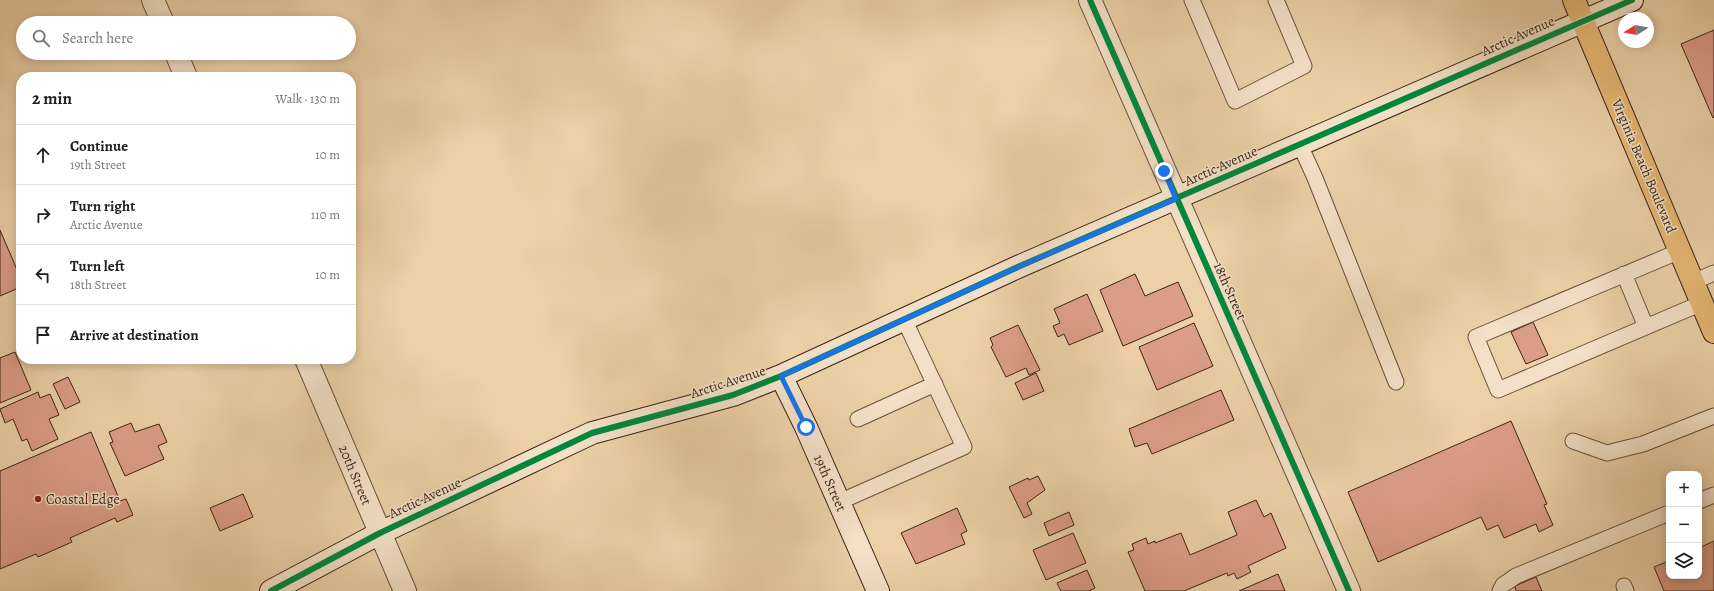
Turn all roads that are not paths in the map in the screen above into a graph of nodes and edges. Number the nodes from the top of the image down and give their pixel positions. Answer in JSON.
{"nodes":[{"id":1,"x":153,"y":0,"type":"edge"},
{"id":2,"x":1192,"y":0,"type":"edge"},
{"id":3,"x":1276,"y":0,"type":"edge"},
{"id":4,"x":1574,"y":0,"type":"edge"},
{"id":5,"x":1632,"y":0,"type":"edge"},
{"id":6,"x":1095,"y":2,"type":"edge"},
{"id":7,"x":160,"y":16,"type":"edge"},
{"id":8,"x":1582,"y":21,"type":"junction"},
{"id":9,"x":179,"y":60,"type":"edge"},
{"id":10,"x":184,"y":72,"type":"edge"},
{"id":11,"x":1300,"y":145,"type":"junction"},
{"id":12,"x":1176,"y":199,"type":"junction"},
{"id":13,"x":1680,"y":251,"type":"junction"},
{"id":14,"x":1714,"y":273,"type":"edge"},
{"id":15,"x":1624,"y":274,"type":"junction"},
{"id":16,"x":1693,"y":282,"type":"junction"},
{"id":17,"x":1702,"y":303,"type":"junction"},
{"id":18,"x":904,"y":319,"type":"junction"},
{"id":19,"x":1646,"y":327,"type":"junction"},
{"id":20,"x":1714,"y":332,"type":"edge"},
{"id":21,"x":308,"y":364,"type":"edge"},
{"id":22,"x":781,"y":376,"type":"junction"},
{"id":23,"x":1396,"y":382,"type":"dead end"},
{"id":24,"x":935,"y":384,"type":"junction"},
{"id":25,"x":1714,"y":416,"type":"edge"},
{"id":26,"x":858,"y":419,"type":"dead end"},
{"id":27,"x":1573,"y":441,"type":"dead end"},
{"id":28,"x":1714,"y":495,"type":"edge"},
{"id":29,"x":1702,"y":500,"type":"edge"},
{"id":30,"x":839,"y":502,"type":"junction"},
{"id":31,"x":1666,"y":514,"type":"edge"},
{"id":32,"x":380,"y":533,"type":"junction"},
{"id":33,"x":271,"y":591,"type":"edge"},
{"id":34,"x":405,"y":591,"type":"edge"},
{"id":35,"x":878,"y":591,"type":"edge"},
{"id":36,"x":1349,"y":591,"type":"edge"},
{"id":37,"x":1500,"y":591,"type":"edge"}],
"edges":[{"from":1,"to":7,"type":"street"},
{"from":2,"to":3,"type":"lane"},
{"from":4,"to":8,"type":"main road","name":"Virginia Beach Boulevard"},
{"from":5,"to":8,"type":"street","name":"Arctic Avenue"},
{"from":6,"to":12,"type":"street","name":"18th Street"},
{"from":8,"to":11,"type":"street","name":"Arctic Avenue"},
{"from":8,"to":13,"type":"main road","name":"Virginia Beach Boulevard"},
{"from":9,"to":10,"type":"street"},
{"from":11,"to":12,"type":"street","name":"Arctic Avenue"},
{"from":11,"to":23,"type":"lane"},
{"from":12,"to":18,"type":"street","name":"Arctic Avenue"},
{"from":12,"to":36,"type":"street","name":"18th Street"},
{"from":13,"to":15,"type":"lane"},
{"from":13,"to":16,"type":"main road","name":"Virginia Beach Boulevard"},
{"from":14,"to":16,"type":"lane"},
{"from":15,"to":19,"type":"lane"},
{"from":15,"to":19,"type":"lane"},
{"from":16,"to":17,"type":"main road","name":"Virginia Beach Boulevard"},
{"from":17,"to":19,"type":"lane"},
{"from":17,"to":20,"type":"main road","name":"Virginia Beach Boulevard"},
{"from":18,"to":22,"type":"street","name":"Arctic Avenue"},
{"from":18,"to":24,"type":"lane"},
{"from":21,"to":32,"type":"street","name":"20th Street"},
{"from":22,"to":30,"type":"street","name":"19th Street"},
{"from":22,"to":32,"type":"street","name":"Arctic Avenue"},
{"from":24,"to":26,"type":"lane"},
{"from":24,"to":30,"type":"lane"},
{"from":25,"to":27,"type":"lane"},
{"from":28,"to":29,"type":"lane"},
{"from":30,"to":35,"type":"street","name":"19th Street"},
{"from":31,"to":37,"type":"lane"},
{"from":32,"to":33,"type":"street","name":"Arctic Avenue"},
{"from":32,"to":34,"type":"street","name":"20th Street"}]}
